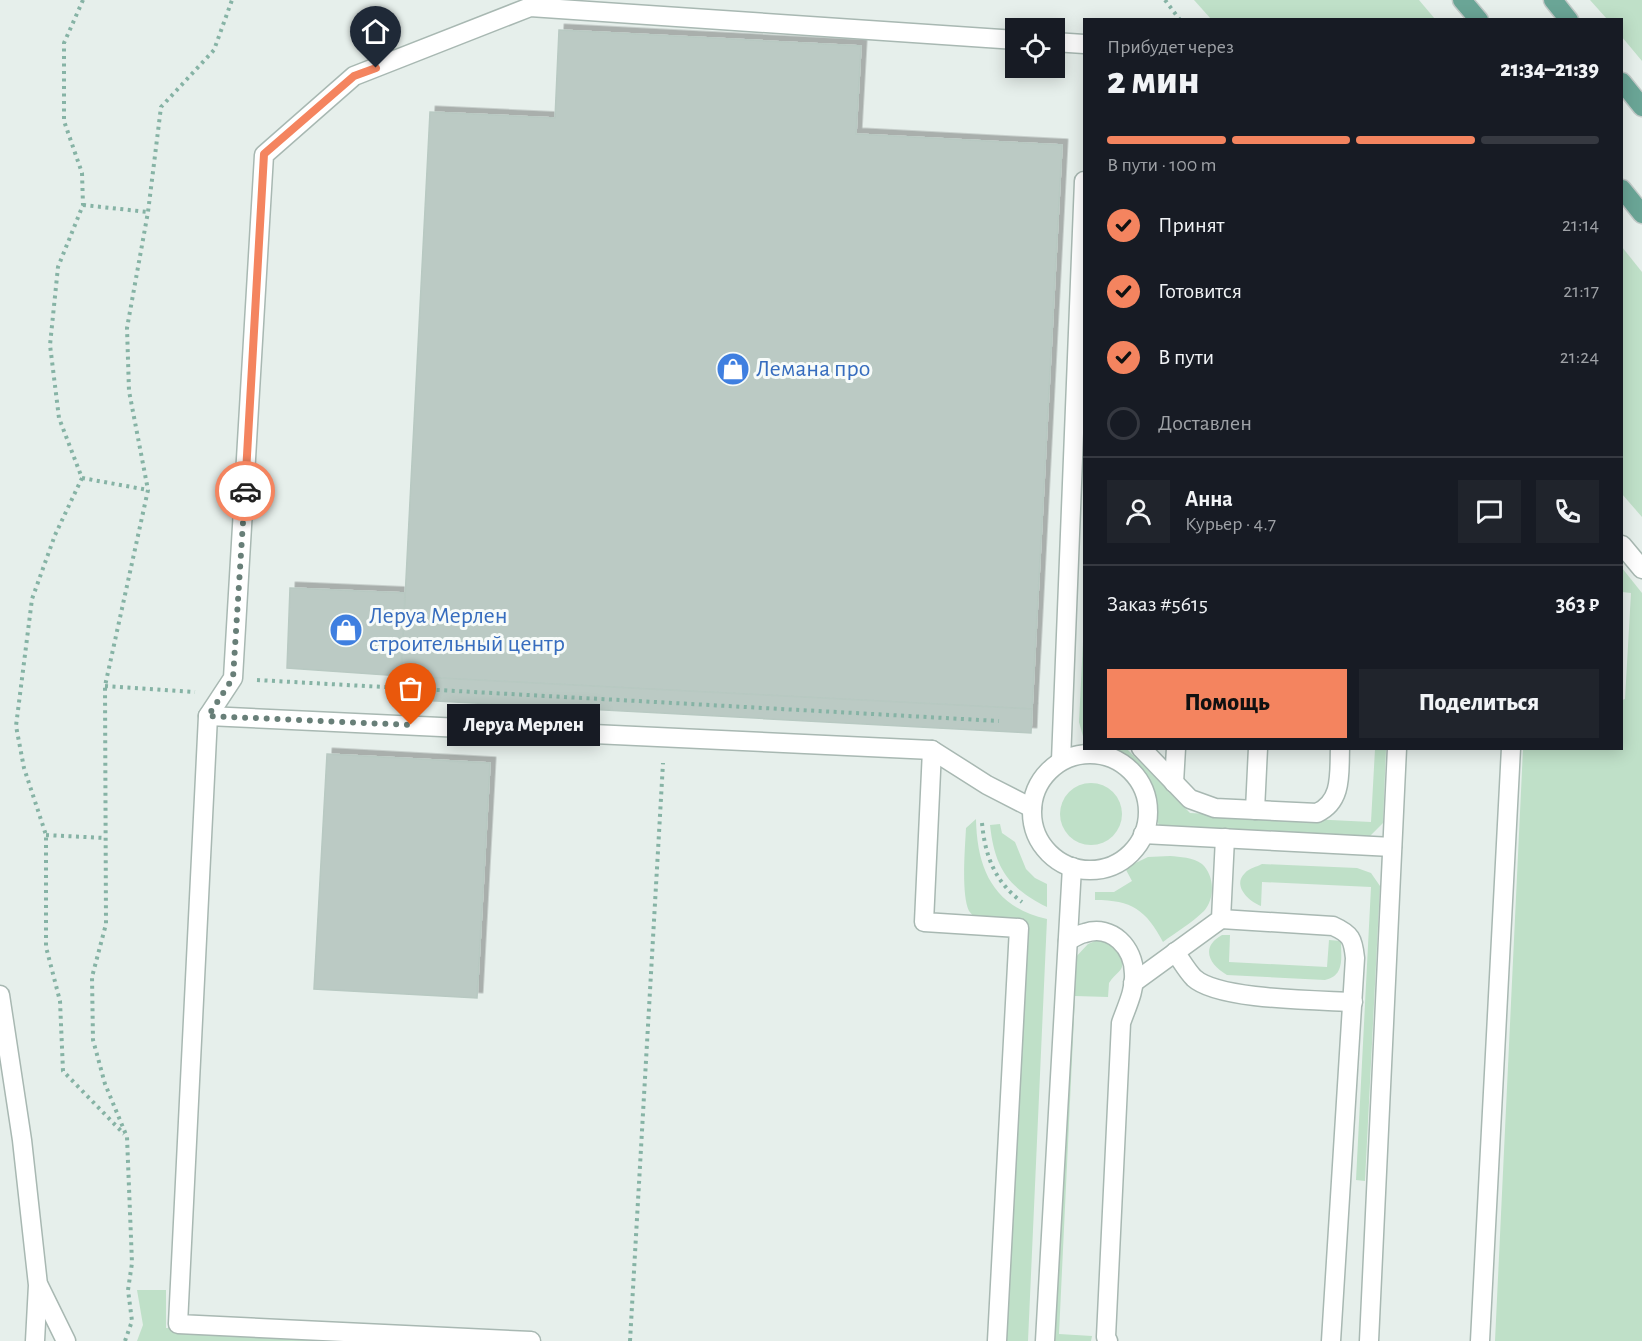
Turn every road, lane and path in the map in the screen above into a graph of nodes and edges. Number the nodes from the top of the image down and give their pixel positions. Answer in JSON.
{"nodes":[{"id":1,"x":82,"y":0,"type":"edge"},
{"id":2,"x":232,"y":0,"type":"edge"},
{"id":3,"x":1166,"y":0,"type":"edge"},
{"id":4,"x":1462,"y":0,"type":"edge"},
{"id":5,"x":1553,"y":0,"type":"edge"},
{"id":6,"x":1179,"y":18,"type":"edge"},
{"id":7,"x":1477,"y":18,"type":"edge"},
{"id":8,"x":1567,"y":18,"type":"edge"},
{"id":9,"x":1005,"y":39,"type":"edge"},
{"id":10,"x":1065,"y":43,"type":"edge"},
{"id":11,"x":1083,"y":44,"type":"edge"},
{"id":12,"x":1623,"y":83,"type":"edge"},
{"id":13,"x":1642,"y":107,"type":"edge"},
{"id":14,"x":1623,"y":190,"type":"edge"},
{"id":15,"x":83,"y":205,"type":"junction"},
{"id":16,"x":148,"y":212,"type":"junction"},
{"id":17,"x":1642,"y":214,"type":"edge"},
{"id":18,"x":1083,"y":242,"type":"edge"},
{"id":19,"x":1082,"y":304,"type":"edge"},
{"id":20,"x":82,"y":478,"type":"junction"},
{"id":21,"x":148,"y":490,"type":"junction"},
{"id":22,"x":1623,"y":546,"type":"edge"},
{"id":23,"x":1642,"y":569,"type":"edge"},
{"id":24,"x":1076,"y":596,"type":"edge"},
{"id":25,"x":233,"y":678,"type":"junction"},
{"id":26,"x":105,"y":686,"type":"junction"},
{"id":27,"x":667,"y":703,"type":"junction"},
{"id":28,"x":208,"y":716,"type":"junction"},
{"id":29,"x":999,"y":721,"type":"dead end"},
{"id":30,"x":665,"y":737,"type":"junction"},
{"id":31,"x":932,"y":750,"type":"junction"},
{"id":32,"x":1143,"y":750,"type":"edge"},
{"id":33,"x":1176,"y":750,"type":"edge"},
{"id":34,"x":1258,"y":750,"type":"edge"},
{"id":35,"x":1340,"y":750,"type":"edge"},
{"id":36,"x":1397,"y":750,"type":"edge"},
{"id":37,"x":1510,"y":750,"type":"edge"},
{"id":38,"x":1061,"y":761,"type":"junction"},
{"id":39,"x":1174,"y":783,"type":"junction"},
{"id":40,"x":1032,"y":808,"type":"junction"},
{"id":41,"x":1255,"y":810,"type":"junction"},
{"id":42,"x":982,"y":823,"type":"dead end"},
{"id":43,"x":1143,"y":834,"type":"junction"},
{"id":44,"x":46,"y":835,"type":"junction"},
{"id":45,"x":105,"y":838,"type":"junction"},
{"id":46,"x":1225,"y":838,"type":"junction"},
{"id":47,"x":1392,"y":847,"type":"junction"},
{"id":48,"x":1072,"y":867,"type":"junction"},
{"id":49,"x":1027,"y":905,"type":"dead end"},
{"id":50,"x":1221,"y":919,"type":"junction"},
{"id":51,"x":1068,"y":941,"type":"junction"},
{"id":52,"x":1175,"y":952,"type":"junction"},
{"id":53,"x":1133,"y":983,"type":"junction"},
{"id":54,"x":0,"y":995,"type":"edge"},
{"id":55,"x":1353,"y":1002,"type":"junction"},
{"id":56,"x":127,"y":1137,"type":"junction"},
{"id":57,"x":38,"y":1285,"type":"junction"},
{"id":58,"x":391,"y":1338,"type":"edge"},
{"id":59,"x":35,"y":1341,"type":"edge"},
{"id":60,"x":66,"y":1341,"type":"edge"},
{"id":61,"x":125,"y":1341,"type":"edge"},
{"id":62,"x":531,"y":1341,"type":"edge"},
{"id":63,"x":630,"y":1341,"type":"edge"},
{"id":64,"x":997,"y":1341,"type":"edge"},
{"id":65,"x":1045,"y":1341,"type":"edge"},
{"id":66,"x":1108,"y":1341,"type":"edge"},
{"id":67,"x":1331,"y":1341,"type":"edge"},
{"id":68,"x":1369,"y":1341,"type":"edge"},
{"id":69,"x":1480,"y":1341,"type":"edge"}],
"edges":[{"from":1,"to":15,"type":"path"},
{"from":2,"to":16,"type":"path"},
{"from":3,"to":6,"type":"path"},
{"from":4,"to":7,"type":"main road"},
{"from":5,"to":8,"type":"main road"},
{"from":9,"to":25,"type":"lane"},
{"from":10,"to":11,"type":"lane"},
{"from":12,"to":13,"type":"main road"},
{"from":14,"to":17,"type":"main road"},
{"from":15,"to":16,"type":"path"},
{"from":15,"to":20,"type":"path"},
{"from":16,"to":21,"type":"path"},
{"from":18,"to":19,"type":"lane"},
{"from":19,"to":24,"type":"lane"},
{"from":20,"to":21,"type":"path"},
{"from":20,"to":44,"type":"path"},
{"from":21,"to":26,"type":"path"},
{"from":22,"to":23,"type":"lane"},
{"from":24,"to":38,"type":"lane"},
{"from":25,"to":26,"type":"path"},
{"from":25,"to":27,"type":"path"},
{"from":25,"to":28,"type":"lane"},
{"from":26,"to":45,"type":"path"},
{"from":27,"to":29,"type":"path"},
{"from":27,"to":30,"type":"path"},
{"from":28,"to":30,"type":"lane"},
{"from":28,"to":58,"type":"lane"},
{"from":30,"to":31,"type":"lane"},
{"from":30,"to":63,"type":"path"},
{"from":31,"to":40,"type":"lane"},
{"from":31,"to":64,"type":"lane"},
{"from":32,"to":39,"type":"lane"},
{"from":33,"to":39,"type":"lane"},
{"from":34,"to":41,"type":"lane"},
{"from":35,"to":41,"type":"lane"},
{"from":36,"to":47,"type":"lane"},
{"from":37,"to":69,"type":"lane"},
{"from":38,"to":40,"type":"lane"},
{"from":38,"to":43,"type":"lane"},
{"from":39,"to":41,"type":"lane"},
{"from":40,"to":48,"type":"lane"},
{"from":42,"to":49,"type":"path"},
{"from":43,"to":46,"type":"lane"},
{"from":43,"to":48,"type":"lane"},
{"from":44,"to":45,"type":"path"},
{"from":44,"to":56,"type":"path"},
{"from":45,"to":56,"type":"path"},
{"from":46,"to":47,"type":"lane"},
{"from":46,"to":50,"type":"lane"},
{"from":47,"to":68,"type":"lane"},
{"from":48,"to":51,"type":"lane"},
{"from":50,"to":52,"type":"lane"},
{"from":50,"to":55,"type":"lane"},
{"from":51,"to":53,"type":"lane"},
{"from":51,"to":65,"type":"lane"},
{"from":52,"to":53,"type":"lane"},
{"from":52,"to":55,"type":"lane"},
{"from":53,"to":66,"type":"lane"},
{"from":54,"to":57,"type":"lane"},
{"from":55,"to":67,"type":"lane"},
{"from":56,"to":61,"type":"path"},
{"from":57,"to":59,"type":"lane"},
{"from":57,"to":60,"type":"lane"},
{"from":58,"to":62,"type":"lane"}]}
